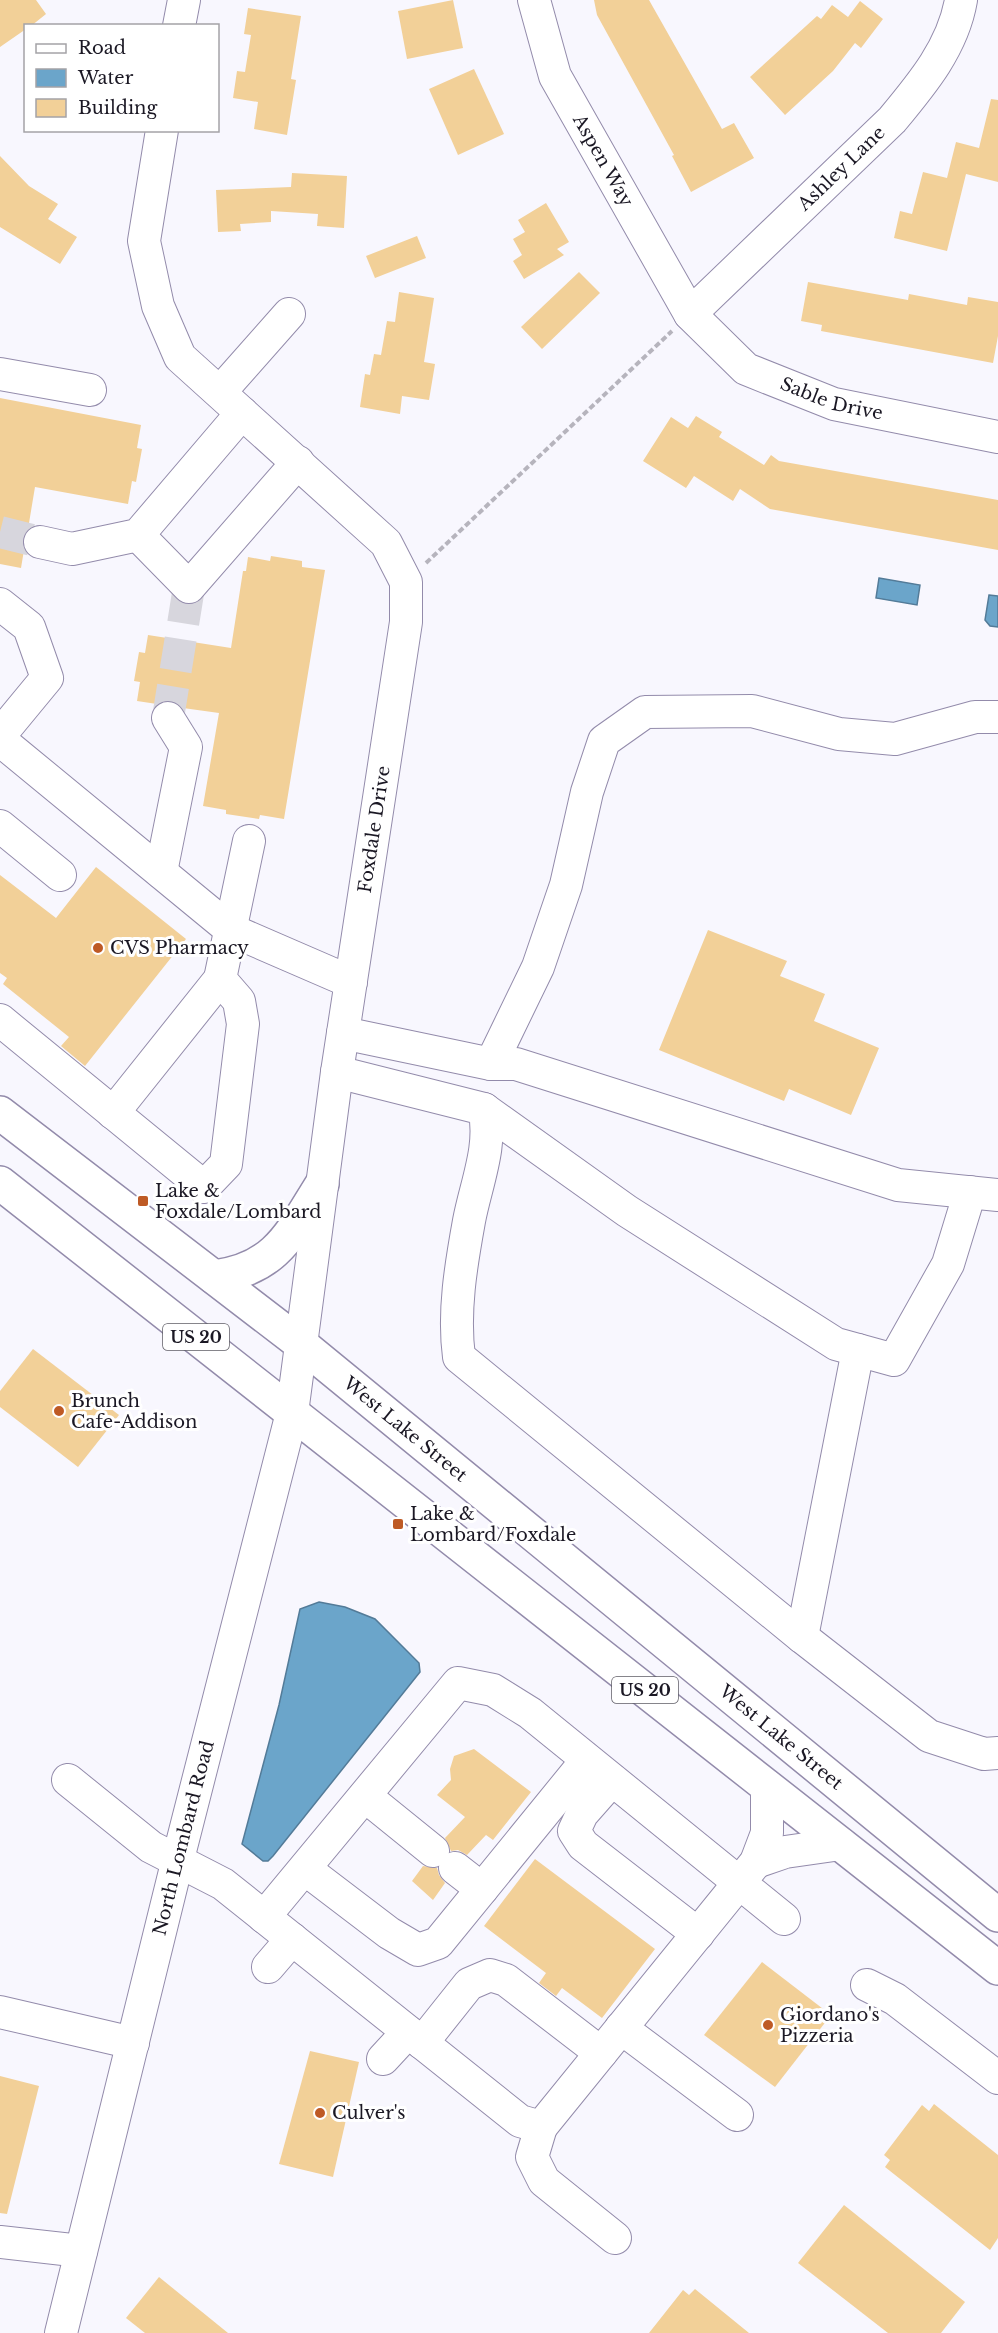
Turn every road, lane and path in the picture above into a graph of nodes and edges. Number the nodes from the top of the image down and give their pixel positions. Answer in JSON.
{"nodes":[{"id":1,"x":184,"y":0,"type":"edge"},
{"id":2,"x":534,"y":0,"type":"edge"},
{"id":3,"x":961,"y":0,"type":"edge"},
{"id":4,"x":179,"y":24,"type":"edge"},
{"id":5,"x":162,"y":132,"type":"edge"},
{"id":6,"x":290,"y":314,"type":"dead end"},
{"id":7,"x":690,"y":314,"type":"junction"},
{"id":8,"x":0,"y":374,"type":"edge"},
{"id":9,"x":90,"y":390,"type":"dead end"},
{"id":10,"x":231,"y":402,"type":"junction"},
{"id":11,"x":998,"y":436,"type":"edge"},
{"id":12,"x":298,"y":462,"type":"junction"},
{"id":13,"x":138,"y":535,"type":"junction"},
{"id":14,"x":40,"y":542,"type":"tunnel mouth"},
{"id":15,"x":406,"y":582,"type":"junction"},
{"id":16,"x":0,"y":604,"type":"edge"},
{"id":17,"x":998,"y":717,"type":"edge"},
{"id":18,"x":168,"y":718,"type":"tunnel mouth"},
{"id":19,"x":0,"y":735,"type":"edge"},
{"id":20,"x":0,"y":740,"type":"edge"},
{"id":21,"x":0,"y":826,"type":"edge"},
{"id":22,"x":249,"y":841,"type":"dead end"},
{"id":23,"x":160,"y":872,"type":"junction"},
{"id":24,"x":60,"y":875,"type":"dead end"},
{"id":25,"x":231,"y":930,"type":"junction"},
{"id":26,"x":220,"y":979,"type":"junction"},
{"id":27,"x":351,"y":982,"type":"junction"},
{"id":28,"x":0,"y":1020,"type":"edge"},
{"id":29,"x":343,"y":1033,"type":"junction"},
{"id":30,"x":491,"y":1064,"type":"junction"},
{"id":31,"x":337,"y":1072,"type":"junction"},
{"id":32,"x":484,"y":1109,"type":"junction"},
{"id":33,"x":0,"y":1113,"type":"edge"},
{"id":34,"x":113,"y":1113,"type":"junction"},
{"id":35,"x":0,"y":1183,"type":"edge"},
{"id":36,"x":322,"y":1184,"type":"junction"},
{"id":37,"x":984,"y":1193,"type":"edge"},
{"id":38,"x":214,"y":1277,"type":"junction"},
{"id":39,"x":301,"y":1344,"type":"junction"},
{"id":40,"x":858,"y":1350,"type":"junction"},
{"id":41,"x":292,"y":1413,"type":"junction"},
{"id":42,"x":802,"y":1637,"type":"junction"},
{"id":43,"x":998,"y":1753,"type":"edge"},
{"id":44,"x":587,"y":1760,"type":"junction"},
{"id":45,"x":68,"y":1780,"type":"dead end"},
{"id":46,"x":612,"y":1780,"type":"junction"},
{"id":47,"x":766,"y":1786,"type":"junction"},
{"id":48,"x":365,"y":1796,"type":"junction"},
{"id":49,"x":840,"y":1844,"type":"junction"},
{"id":50,"x":178,"y":1859,"type":"junction"},
{"id":51,"x":305,"y":1869,"type":"junction"},
{"id":52,"x":748,"y":1872,"type":"junction"},
{"id":53,"x":482,"y":1890,"type":"junction"},
{"id":54,"x":998,"y":1915,"type":"edge"},
{"id":55,"x":264,"y":1917,"type":"junction"},
{"id":56,"x":784,"y":1919,"type":"dead end"},
{"id":57,"x":698,"y":1934,"type":"junction"},
{"id":58,"x":292,"y":1939,"type":"junction"},
{"id":59,"x":268,"y":1967,"type":"dead end"},
{"id":60,"x":998,"y":1968,"type":"edge"},
{"id":61,"x":867,"y":1985,"type":"dead end"},
{"id":62,"x":0,"y":2012,"type":"edge"},
{"id":63,"x":621,"y":2028,"type":"junction"},
{"id":64,"x":415,"y":2037,"type":"junction"},
{"id":65,"x":133,"y":2043,"type":"junction"},
{"id":66,"x":601,"y":2053,"type":"junction"},
{"id":67,"x":383,"y":2059,"type":"dead end"},
{"id":68,"x":998,"y":2078,"type":"edge"},
{"id":69,"x":737,"y":2115,"type":"dead end"},
{"id":70,"x":541,"y":2127,"type":"junction"},
{"id":71,"x":615,"y":2238,"type":"dead end"},
{"id":72,"x":0,"y":2242,"type":"edge"},
{"id":73,"x":81,"y":2251,"type":"junction"},
{"id":74,"x":62,"y":2333,"type":"edge"}],
"edges":[{"from":1,"to":4,"type":"street"},
{"from":2,"to":7,"type":"street","name":"Aspen Way"},
{"from":3,"to":7,"type":"street","name":"Ashley Lane"},
{"from":5,"to":10,"type":"street","name":"Foxdale Drive"},
{"from":6,"to":10,"type":"street"},
{"from":7,"to":11,"type":"street","name":"Sable Drive"},
{"from":7,"to":15,"type":"path"},
{"from":8,"to":9,"type":"street"},
{"from":10,"to":12,"type":"street","name":"Foxdale Drive"},
{"from":10,"to":13,"type":"street"},
{"from":12,"to":13,"type":"street"},
{"from":12,"to":15,"type":"street","name":"Foxdale Drive"},
{"from":13,"to":14,"type":"street"},
{"from":15,"to":27,"type":"street","name":"Foxdale Drive"},
{"from":16,"to":19,"type":"street"},
{"from":17,"to":30,"type":"street"},
{"from":18,"to":23,"type":"street"},
{"from":20,"to":23,"type":"street"},
{"from":21,"to":24,"type":"street"},
{"from":22,"to":25,"type":"street"},
{"from":23,"to":25,"type":"street"},
{"from":25,"to":26,"type":"street"},
{"from":25,"to":27,"type":"street"},
{"from":26,"to":34,"type":"street"},
{"from":26,"to":34,"type":"street"},
{"from":27,"to":29,"type":"street","name":"Foxdale Drive"},
{"from":28,"to":34,"type":"street"},
{"from":29,"to":30,"type":"street"},
{"from":29,"to":31,"type":"street","name":"Foxdale Drive"},
{"from":30,"to":37,"type":"street"},
{"from":31,"to":32,"type":"street"},
{"from":31,"to":36,"type":"street","name":"Foxdale Drive"},
{"from":32,"to":40,"type":"street"},
{"from":32,"to":42,"type":"street"},
{"from":33,"to":38,"type":"main road","name":"West Lake Street","number":"US 20"},
{"from":35,"to":41,"type":"main road","number":"US 20"},
{"from":36,"to":38,"type":"main road"},
{"from":36,"to":39,"type":"street","name":"Foxdale Drive"},
{"from":37,"to":40,"type":"street"},
{"from":38,"to":39,"type":"main road","name":"West Lake Street","number":"US 20"},
{"from":39,"to":41,"type":"street","name":"North Lombard Road"},
{"from":39,"to":54,"type":"main road","name":"West Lake Street","number":"US 20"},
{"from":40,"to":42,"type":"street"},
{"from":41,"to":47,"type":"main road","number":"US 20"},
{"from":41,"to":50,"type":"street","name":"North Lombard Road"},
{"from":42,"to":43,"type":"street"},
{"from":44,"to":46,"type":"street"},
{"from":44,"to":48,"type":"street"},
{"from":44,"to":53,"type":"street"},
{"from":45,"to":50,"type":"street"},
{"from":46,"to":52,"type":"street"},
{"from":46,"to":57,"type":"street"},
{"from":47,"to":49,"type":"main road","number":"US 20"},
{"from":47,"to":52,"type":"street"},
{"from":48,"to":51,"type":"street"},
{"from":48,"to":53,"type":"street"},
{"from":49,"to":52,"type":"street"},
{"from":49,"to":60,"type":"main road","number":"US 20"},
{"from":50,"to":55,"type":"street"},
{"from":50,"to":65,"type":"street","name":"North Lombard Road"},
{"from":51,"to":53,"type":"street"},
{"from":51,"to":55,"type":"street"},
{"from":52,"to":56,"type":"street"},
{"from":52,"to":57,"type":"street"},
{"from":55,"to":58,"type":"street"},
{"from":57,"to":63,"type":"street"},
{"from":58,"to":59,"type":"street"},
{"from":58,"to":64,"type":"street"},
{"from":61,"to":68,"type":"street"},
{"from":62,"to":65,"type":"street"},
{"from":63,"to":66,"type":"street"},
{"from":63,"to":69,"type":"street"},
{"from":64,"to":66,"type":"street"},
{"from":64,"to":67,"type":"street"},
{"from":64,"to":70,"type":"street"},
{"from":65,"to":73,"type":"street","name":"North Lombard Road"},
{"from":66,"to":70,"type":"street"},
{"from":70,"to":71,"type":"street"},
{"from":72,"to":73,"type":"street"},
{"from":73,"to":74,"type":"street","name":"North Lombard Road"}]}
